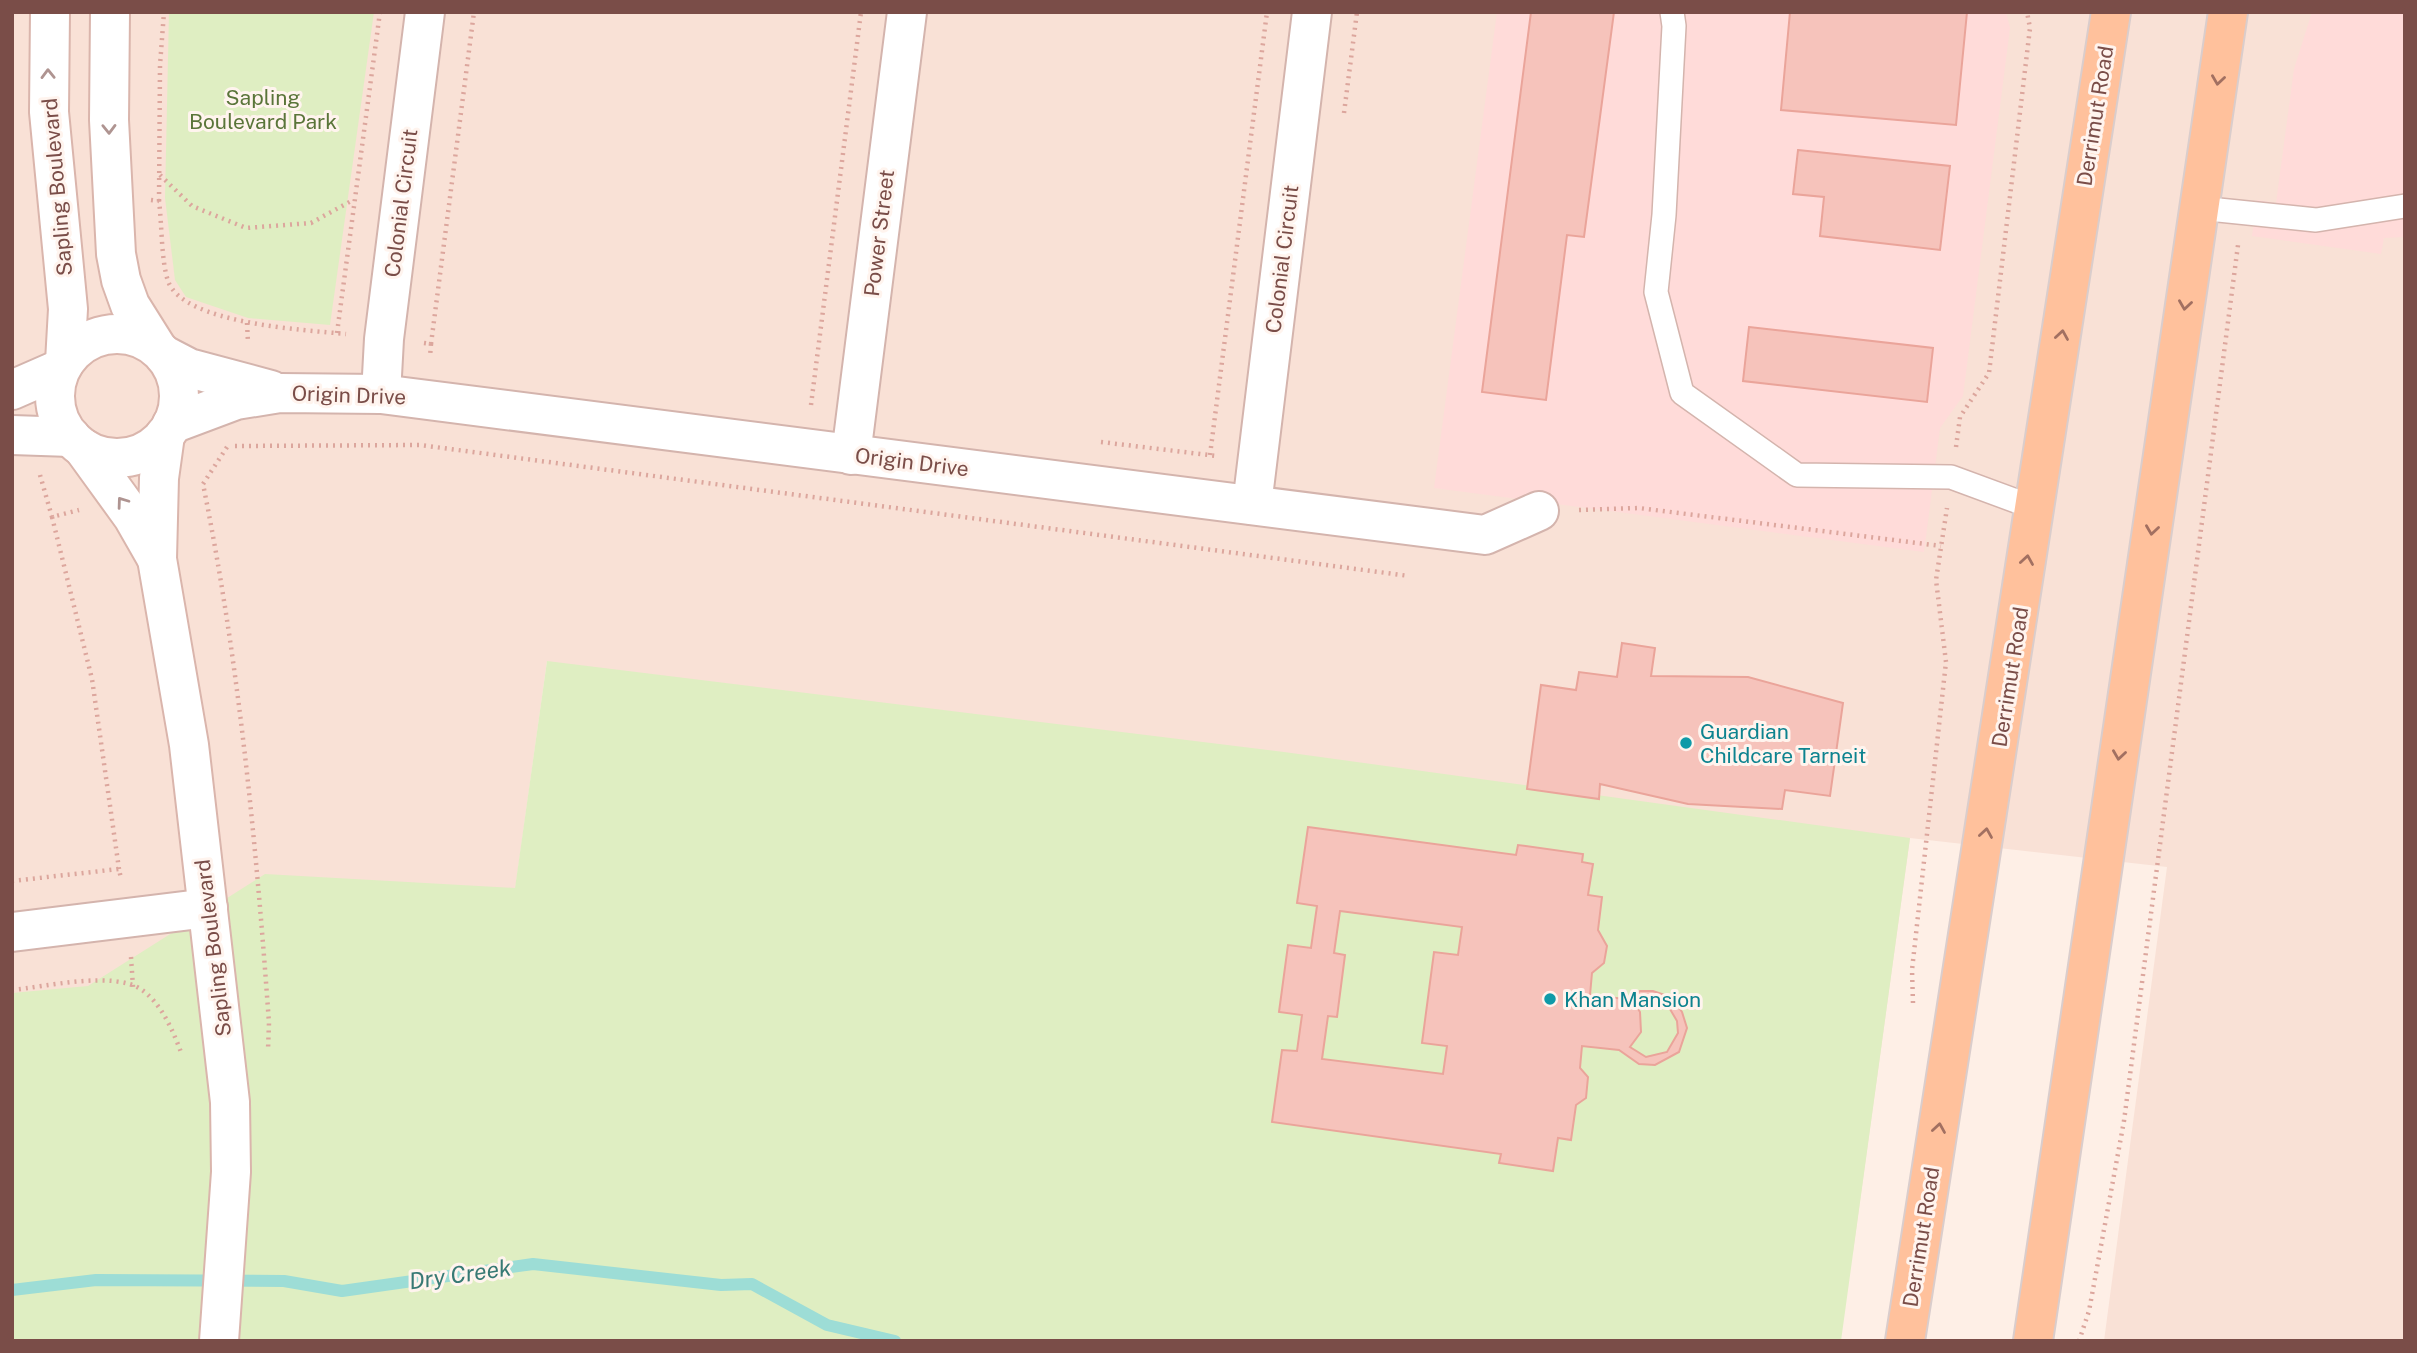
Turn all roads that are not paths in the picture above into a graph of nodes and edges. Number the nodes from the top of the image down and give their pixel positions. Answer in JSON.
{"nodes":[{"id":1,"x":50,"y":12,"type":"edge"},
{"id":2,"x":110,"y":12,"type":"edge"},
{"id":3,"x":425,"y":12,"type":"edge"},
{"id":4,"x":907,"y":12,"type":"edge"},
{"id":5,"x":1312,"y":12,"type":"edge"},
{"id":6,"x":1672,"y":12,"type":"edge"},
{"id":7,"x":2111,"y":12,"type":"edge"},
{"id":8,"x":2228,"y":12,"type":"edge"},
{"id":9,"x":2405,"y":206,"type":"edge"},
{"id":10,"x":2199,"y":208,"type":"junction"},
{"id":11,"x":160,"y":351,"type":"junction"},
{"id":12,"x":63,"y":365,"type":"junction"},
{"id":13,"x":12,"y":390,"type":"edge"},
{"id":14,"x":280,"y":393,"type":"junction"},
{"id":15,"x":381,"y":394,"type":"junction"},
{"id":16,"x":169,"y":430,"type":"junction"},
{"id":17,"x":12,"y":435,"type":"edge"},
{"id":18,"x":77,"y":442,"type":"junction"},
{"id":19,"x":851,"y":455,"type":"junction"},
{"id":20,"x":1252,"y":505,"type":"junction"},
{"id":21,"x":2035,"y":508,"type":"junction"},
{"id":22,"x":1539,"y":511,"type":"road end"},
{"id":23,"x":157,"y":559,"type":"junction"},
{"id":24,"x":208,"y":908,"type":"junction"},
{"id":25,"x":12,"y":932,"type":"edge"},
{"id":26,"x":219,"y":1341,"type":"edge"},
{"id":27,"x":1905,"y":1341,"type":"edge"},
{"id":28,"x":2033,"y":1341,"type":"edge"}],
"edges":[{"from":12,"to":1,"type":"street","name":"Sapling Boulevard","one_way":true},
{"from":2,"to":11,"type":"street","one_way":true},
{"from":3,"to":15,"type":"street","name":"Colonial Circuit"},
{"from":4,"to":19,"type":"street","name":"Power Street"},
{"from":5,"to":20,"type":"street","name":"Colonial Circuit"},
{"from":6,"to":21,"type":"lane"},
{"from":21,"to":7,"type":"main road","name":"Derrimut Road","one_way":true},
{"from":8,"to":10,"type":"main road","one_way":true},
{"from":9,"to":10,"type":"lane"},
{"from":10,"to":28,"type":"main road","one_way":true},
{"from":11,"to":12,"type":"street"},
{"from":11,"to":14,"type":"street","name":"Origin Drive"},
{"from":11,"to":16,"type":"street"},
{"from":12,"to":13,"type":"street"},
{"from":12,"to":18,"type":"street"},
{"from":14,"to":15,"type":"street","name":"Origin Drive"},
{"from":14,"to":16,"type":"street","name":"Origin Drive"},
{"from":15,"to":19,"type":"street","name":"Origin Drive"},
{"from":16,"to":18,"type":"street"},
{"from":16,"to":23,"type":"street","name":"Sapling Boulevard"},
{"from":17,"to":18,"type":"street"},
{"from":23,"to":18,"type":"street","name":"Sapling Boulevard","one_way":true},
{"from":19,"to":20,"type":"street","name":"Origin Drive"},
{"from":20,"to":22,"type":"street","name":"Origin Drive"},
{"from":27,"to":21,"type":"main road","name":"Derrimut Road","one_way":true},
{"from":23,"to":24,"type":"street","name":"Sapling Boulevard"},
{"from":24,"to":25,"type":"street"},
{"from":24,"to":26,"type":"street","name":"Sapling Boulevard"}]}
